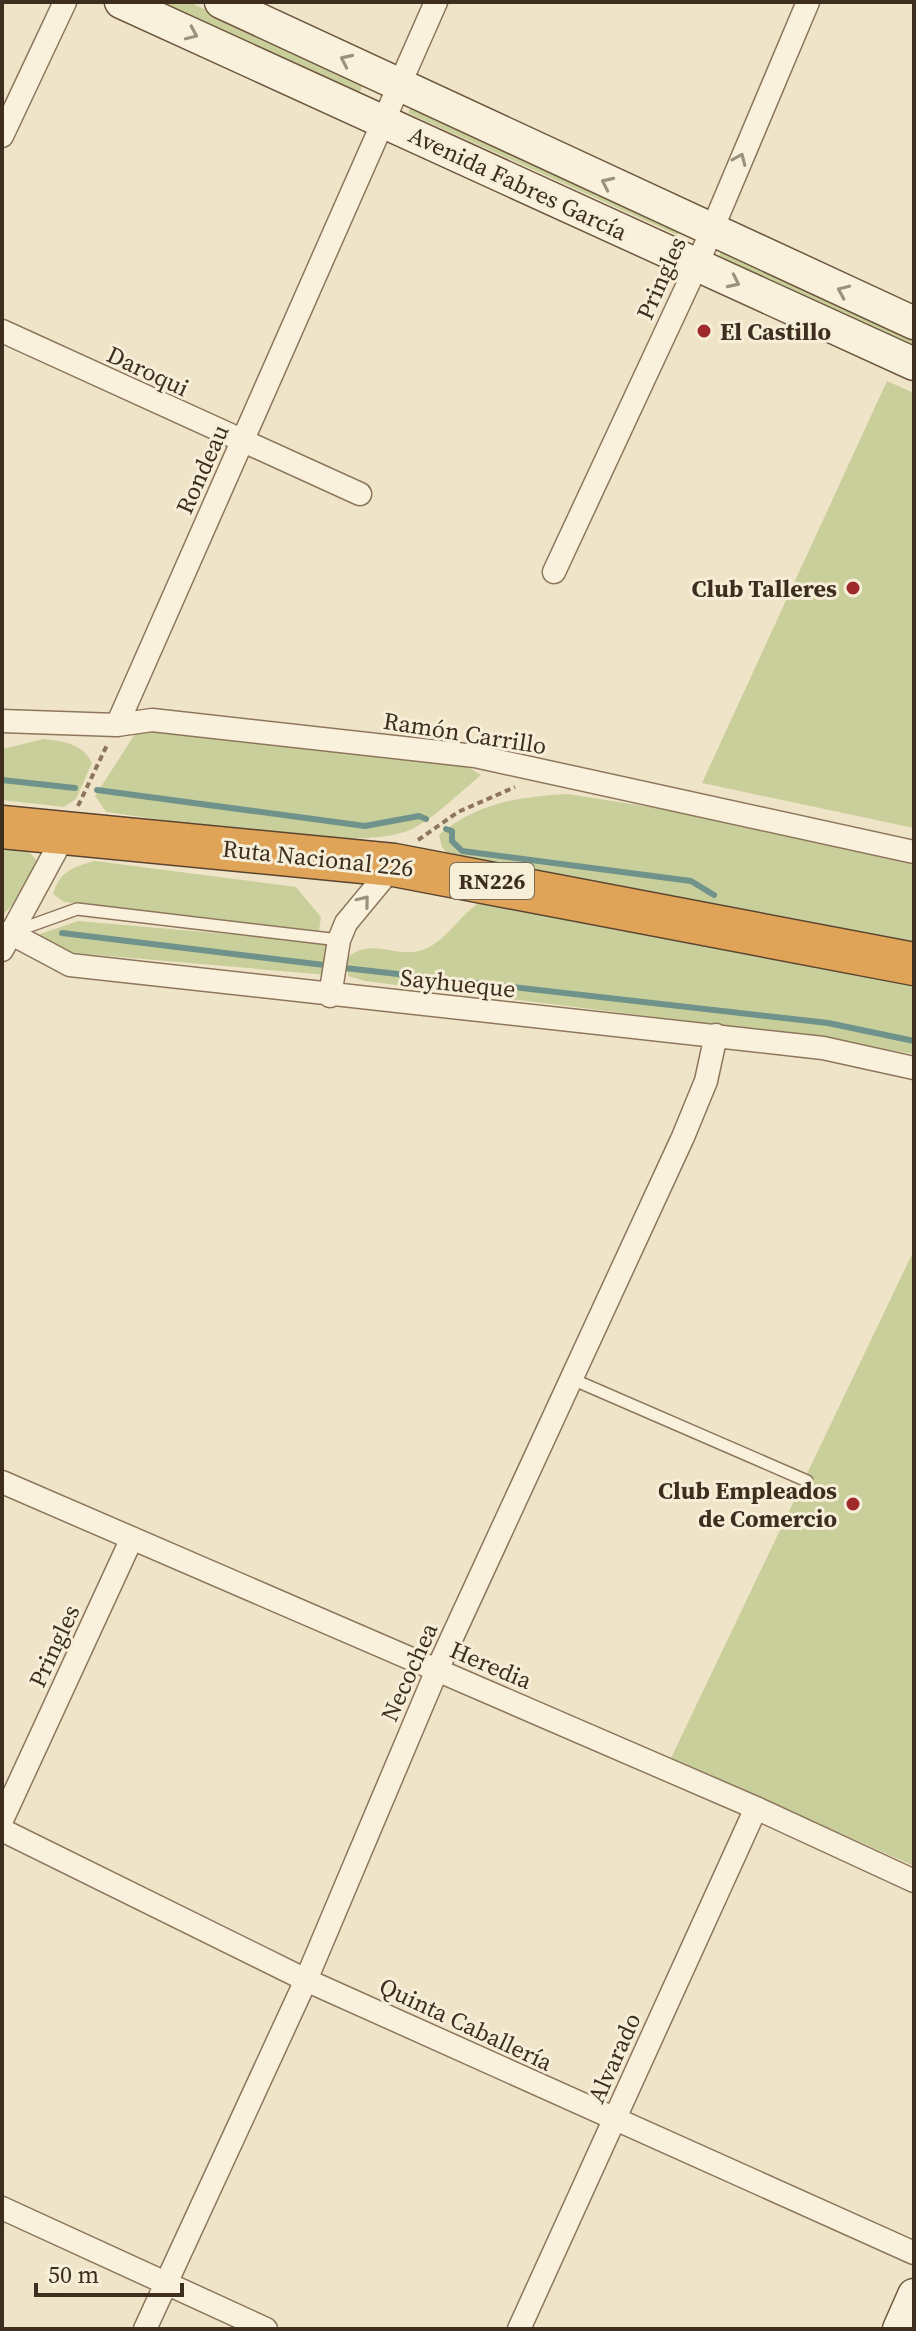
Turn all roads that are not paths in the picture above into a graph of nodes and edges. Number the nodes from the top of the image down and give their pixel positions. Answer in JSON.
{"nodes":[{"id":1,"x":65,"y":2,"type":"edge"},
{"id":2,"x":121,"y":2,"type":"edge"},
{"id":3,"x":221,"y":2,"type":"edge"},
{"id":4,"x":436,"y":2,"type":"edge"},
{"id":5,"x":808,"y":2,"type":"edge"},
{"id":6,"x":402,"y":86,"type":"junction"},
{"id":7,"x":385,"y":122,"type":"junction"},
{"id":8,"x":2,"y":136,"type":"edge"},
{"id":9,"x":710,"y":231,"type":"junction"},
{"id":10,"x":697,"y":265,"type":"junction"},
{"id":11,"x":914,"y":323,"type":"edge"},
{"id":12,"x":2,"y":331,"type":"edge"},
{"id":13,"x":914,"y":364,"type":"edge"},
{"id":14,"x":241,"y":443,"type":"junction"},
{"id":15,"x":360,"y":494,"type":"dead end"},
{"id":16,"x":554,"y":572,"type":"dead end"},
{"id":17,"x":2,"y":721,"type":"edge"},
{"id":18,"x":117,"y":725,"type":"junction"},
{"id":19,"x":2,"y":827,"type":"edge"},
{"id":20,"x":66,"y":832,"type":"junction"},
{"id":21,"x":914,"y":852,"type":"edge"},
{"id":22,"x":394,"y":865,"type":"junction"},
{"id":23,"x":5,"y":938,"type":"edge"},
{"id":24,"x":339,"y":940,"type":"junction"},
{"id":25,"x":914,"y":964,"type":"edge"},
{"id":26,"x":330,"y":996,"type":"junction"},
{"id":27,"x":716,"y":1035,"type":"junction"},
{"id":28,"x":914,"y":1068,"type":"edge"},
{"id":29,"x":572,"y":1379,"type":"junction"},
{"id":30,"x":807,"y":1481,"type":"dead end"},
{"id":31,"x":2,"y":1482,"type":"edge"},
{"id":32,"x":132,"y":1538,"type":"junction"},
{"id":33,"x":437,"y":1670,"type":"junction"},
{"id":34,"x":756,"y":1808,"type":"junction"},
{"id":35,"x":2,"y":1820,"type":"edge"},
{"id":36,"x":2,"y":1830,"type":"edge"},
{"id":37,"x":914,"y":1881,"type":"edge"},
{"id":38,"x":306,"y":1980,"type":"junction"},
{"id":39,"x":614,"y":2120,"type":"junction"},
{"id":40,"x":2,"y":2208,"type":"edge"},
{"id":41,"x":914,"y":2253,"type":"edge"},
{"id":42,"x":167,"y":2283,"type":"junction"},
{"id":43,"x":914,"y":2295,"type":"edge"},
{"id":44,"x":145,"y":2329,"type":"edge"},
{"id":45,"x":266,"y":2329,"type":"edge"},
{"id":46,"x":519,"y":2329,"type":"edge"},
{"id":47,"x":899,"y":2329,"type":"edge"}],
"edges":[{"from":1,"to":8,"type":"street"},
{"from":2,"to":7,"type":"street","name":"Avenida Fabres García","one_way":true},
{"from":6,"to":3,"type":"street","name":"Avenida Fabres García","one_way":true},
{"from":4,"to":6,"type":"street","name":"Rondeau"},
{"from":9,"to":5,"type":"street","name":"Pringles","one_way":true},
{"from":6,"to":7,"type":"street","name":"Rondeau"},
{"from":9,"to":6,"type":"street","name":"Avenida Fabres García","one_way":true},
{"from":7,"to":10,"type":"street","name":"Avenida Fabres García"},
{"from":7,"to":14,"type":"street","name":"Rondeau"},
{"from":9,"to":10,"type":"street","name":"Pringles"},
{"from":11,"to":9,"type":"street","name":"Avenida Fabres García","one_way":true},
{"from":10,"to":13,"type":"street","name":"Avenida Fabres García","one_way":true},
{"from":10,"to":16,"type":"street","name":"Pringles"},
{"from":12,"to":14,"type":"street","name":"Daroqui"},
{"from":14,"to":15,"type":"street","name":"Daroqui"},
{"from":14,"to":18,"type":"street","name":"Rondeau"},
{"from":17,"to":18,"type":"street","name":"Ramón Carrillo"},
{"from":18,"to":21,"type":"street","name":"Ramón Carrillo"},
{"from":19,"to":20,"type":"highway","name":"Ruta Nacional 226","number":"RN226"},
{"from":20,"to":22,"type":"highway","name":"Ruta Nacional 226","number":"RN226"},
{"from":20,"to":23,"type":"street"},
{"from":24,"to":22,"type":"street","one_way":true},
{"from":22,"to":25,"type":"highway","name":"Ruta Nacional 226","number":"RN226"},
{"from":23,"to":24,"type":"lane"},
{"from":23,"to":26,"type":"street","name":"Sayhueque"},
{"from":24,"to":26,"type":"street"},
{"from":26,"to":27,"type":"street","name":"Sayhueque"},
{"from":27,"to":28,"type":"street","name":"Sayhueque"},
{"from":27,"to":29,"type":"street","name":"Necochea"},
{"from":29,"to":30,"type":"lane"},
{"from":29,"to":33,"type":"street","name":"Necochea"},
{"from":31,"to":32,"type":"street","name":"Heredia"},
{"from":32,"to":33,"type":"street","name":"Heredia"},
{"from":32,"to":35,"type":"street","name":"Pringles"},
{"from":33,"to":34,"type":"street","name":"Heredia"},
{"from":33,"to":38,"type":"street","name":"Necochea"},
{"from":34,"to":37,"type":"street","name":"Heredia"},
{"from":34,"to":39,"type":"street","name":"Alvarado"},
{"from":36,"to":38,"type":"street","name":"Quinta Caballería"},
{"from":38,"to":39,"type":"street","name":"Quinta Caballería"},
{"from":38,"to":42,"type":"street","name":"Necochea"},
{"from":39,"to":41,"type":"street","name":"Quinta Caballería"},
{"from":39,"to":46,"type":"street","name":"Alvarado"},
{"from":40,"to":42,"type":"street"},
{"from":42,"to":44,"type":"street","name":"Necochea"},
{"from":42,"to":45,"type":"street"},
{"from":43,"to":47,"type":"street"}]}
